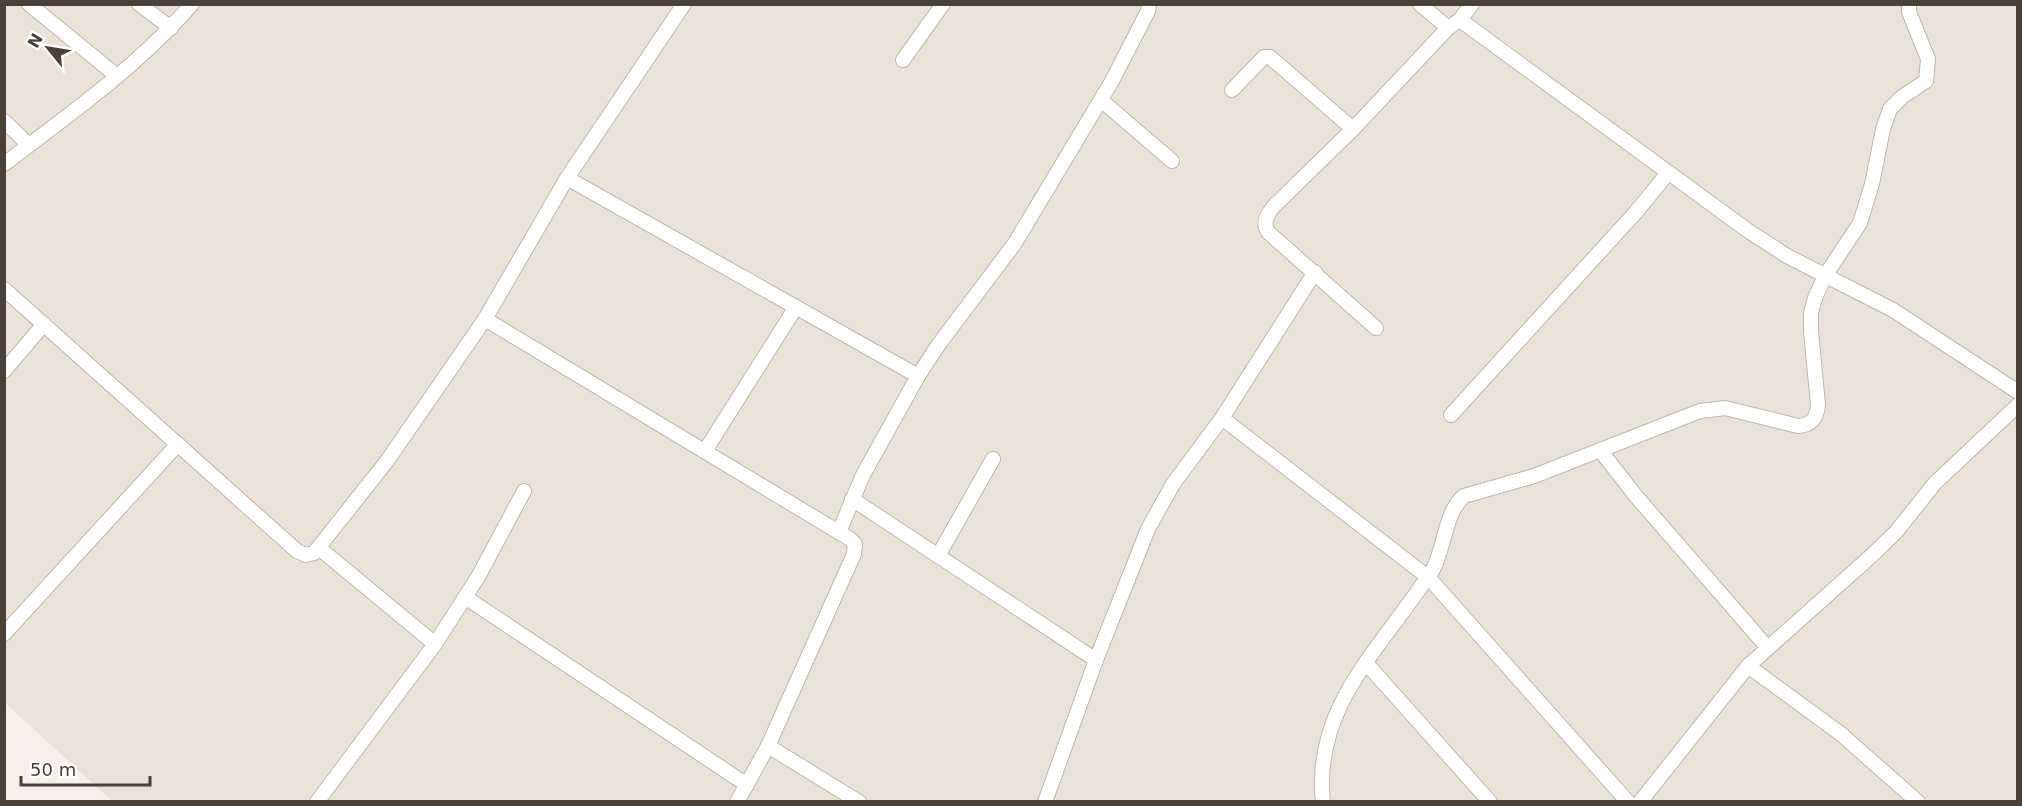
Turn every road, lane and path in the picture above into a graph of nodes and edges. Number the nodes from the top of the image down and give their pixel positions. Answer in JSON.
{"nodes":[{"id":1,"x":29,"y":4,"type":"edge"},
{"id":2,"x":139,"y":4,"type":"edge"},
{"id":3,"x":192,"y":4,"type":"edge"},
{"id":4,"x":684,"y":4,"type":"edge"},
{"id":5,"x":943,"y":4,"type":"edge"},
{"id":6,"x":1149,"y":4,"type":"edge"},
{"id":7,"x":1420,"y":4,"type":"edge"},
{"id":8,"x":1472,"y":4,"type":"edge"},
{"id":9,"x":1909,"y":4,"type":"edge"},
{"id":10,"x":1460,"y":20,"type":"junction"},
{"id":11,"x":171,"y":28,"type":"junction"},
{"id":12,"x":1448,"y":28,"type":"junction"},
{"id":13,"x":903,"y":60,"type":"dead end"},
{"id":14,"x":117,"y":76,"type":"junction"},
{"id":15,"x":1232,"y":90,"type":"dead end"},
{"id":16,"x":1101,"y":100,"type":"junction"},
{"id":17,"x":4,"y":121,"type":"edge"},
{"id":18,"x":1353,"y":129,"type":"junction"},
{"id":19,"x":29,"y":145,"type":"junction"},
{"id":20,"x":1172,"y":161,"type":"dead end"},
{"id":21,"x":4,"y":164,"type":"edge"},
{"id":22,"x":1668,"y":172,"type":"junction"},
{"id":23,"x":567,"y":178,"type":"junction"},
{"id":24,"x":1315,"y":272,"type":"junction"},
{"id":25,"x":1825,"y":276,"type":"junction"},
{"id":26,"x":4,"y":289,"type":"edge"},
{"id":27,"x":796,"y":307,"type":"junction"},
{"id":28,"x":485,"y":319,"type":"junction"},
{"id":29,"x":44,"y":324,"type":"junction"},
{"id":30,"x":1376,"y":328,"type":"dead end"},
{"id":31,"x":4,"y":371,"type":"edge"},
{"id":32,"x":918,"y":376,"type":"junction"},
{"id":33,"x":2018,"y":392,"type":"edge"},
{"id":34,"x":2018,"y":405,"type":"edge"},
{"id":35,"x":1451,"y":415,"type":"dead end"},
{"id":36,"x":1222,"y":418,"type":"junction"},
{"id":37,"x":178,"y":444,"type":"junction"},
{"id":38,"x":1600,"y":450,"type":"junction"},
{"id":39,"x":705,"y":451,"type":"junction"},
{"id":40,"x":993,"y":459,"type":"dead end"},
{"id":41,"x":524,"y":491,"type":"dead end"},
{"id":42,"x":852,"y":499,"type":"junction"},
{"id":43,"x":838,"y":532,"type":"junction"},
{"id":44,"x":319,"y":549,"type":"junction"},
{"id":45,"x":938,"y":556,"type":"junction"},
{"id":46,"x":1429,"y":578,"type":"junction"},
{"id":47,"x":465,"y":597,"type":"junction"},
{"id":48,"x":4,"y":634,"type":"edge"},
{"id":49,"x":435,"y":644,"type":"junction"},
{"id":50,"x":1767,"y":647,"type":"junction"},
{"id":51,"x":1096,"y":660,"type":"junction"},
{"id":52,"x":1366,"y":663,"type":"junction"},
{"id":53,"x":1748,"y":666,"type":"junction"},
{"id":54,"x":768,"y":746,"type":"junction"},
{"id":55,"x":747,"y":785,"type":"junction"},
{"id":56,"x":317,"y":801,"type":"edge"},
{"id":57,"x":737,"y":801,"type":"edge"},
{"id":58,"x":859,"y":801,"type":"edge"},
{"id":59,"x":1045,"y":801,"type":"edge"},
{"id":60,"x":1323,"y":801,"type":"edge"},
{"id":61,"x":1490,"y":801,"type":"edge"},
{"id":62,"x":1628,"y":801,"type":"edge"},
{"id":63,"x":1640,"y":801,"type":"edge"},
{"id":64,"x":1918,"y":801,"type":"edge"}],
"edges":[{"from":1,"to":14,"type":"street"},
{"from":2,"to":11,"type":"street"},
{"from":3,"to":11,"type":"street"},
{"from":4,"to":23,"type":"street"},
{"from":5,"to":13,"type":"street"},
{"from":6,"to":16,"type":"street"},
{"from":7,"to":12,"type":"street"},
{"from":8,"to":10,"type":"street"},
{"from":9,"to":25,"type":"street"},
{"from":10,"to":12,"type":"street"},
{"from":10,"to":22,"type":"street"},
{"from":11,"to":14,"type":"street"},
{"from":12,"to":18,"type":"street"},
{"from":14,"to":19,"type":"street"},
{"from":15,"to":18,"type":"street"},
{"from":16,"to":20,"type":"street"},
{"from":16,"to":32,"type":"street"},
{"from":17,"to":19,"type":"street"},
{"from":18,"to":24,"type":"street"},
{"from":19,"to":21,"type":"street"},
{"from":22,"to":25,"type":"street"},
{"from":22,"to":35,"type":"street"},
{"from":23,"to":27,"type":"street"},
{"from":23,"to":28,"type":"street"},
{"from":24,"to":30,"type":"street"},
{"from":24,"to":36,"type":"street"},
{"from":25,"to":33,"type":"street"},
{"from":25,"to":38,"type":"street"},
{"from":26,"to":29,"type":"street"},
{"from":27,"to":32,"type":"street"},
{"from":27,"to":39,"type":"street"},
{"from":28,"to":39,"type":"street"},
{"from":28,"to":44,"type":"street"},
{"from":29,"to":31,"type":"street"},
{"from":29,"to":37,"type":"street"},
{"from":32,"to":42,"type":"street"},
{"from":34,"to":50,"type":"street"},
{"from":36,"to":46,"type":"street"},
{"from":36,"to":51,"type":"street"},
{"from":37,"to":44,"type":"street"},
{"from":37,"to":48,"type":"street"},
{"from":38,"to":46,"type":"street"},
{"from":38,"to":50,"type":"street"},
{"from":39,"to":43,"type":"street"},
{"from":40,"to":45,"type":"street"},
{"from":41,"to":47,"type":"street"},
{"from":42,"to":43,"type":"street"},
{"from":42,"to":45,"type":"street"},
{"from":43,"to":54,"type":"street"},
{"from":44,"to":49,"type":"street"},
{"from":45,"to":51,"type":"street"},
{"from":46,"to":52,"type":"street"},
{"from":46,"to":62,"type":"street"},
{"from":47,"to":49,"type":"street"},
{"from":47,"to":55,"type":"street"},
{"from":49,"to":56,"type":"street"},
{"from":50,"to":53,"type":"street"},
{"from":51,"to":59,"type":"street"},
{"from":52,"to":60,"type":"street"},
{"from":52,"to":61,"type":"street"},
{"from":53,"to":63,"type":"street"},
{"from":53,"to":64,"type":"street"},
{"from":54,"to":55,"type":"street"},
{"from":54,"to":58,"type":"street"},
{"from":55,"to":57,"type":"street"}]}
